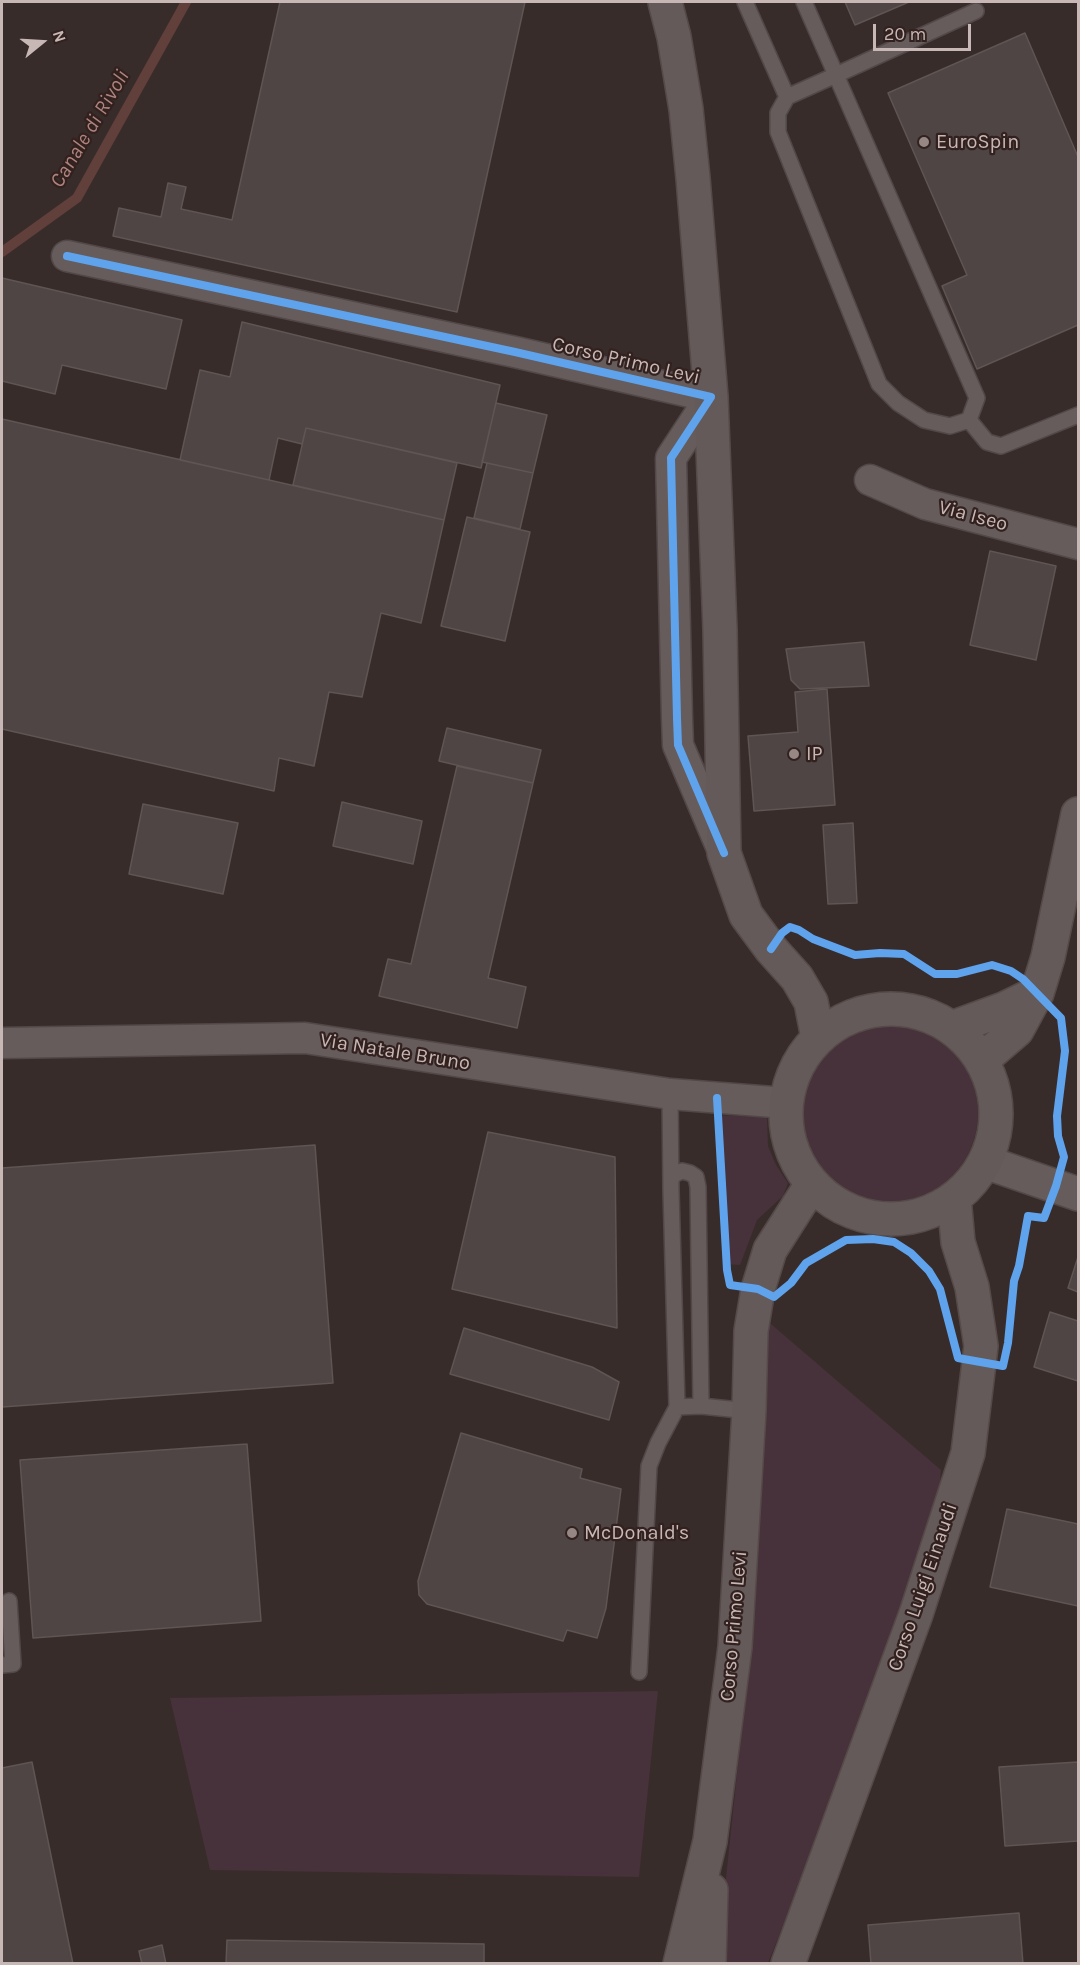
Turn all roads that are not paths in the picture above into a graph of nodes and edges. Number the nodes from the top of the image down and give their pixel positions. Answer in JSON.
{"nodes":[{"id":1,"x":665,"y":2,"type":"edge"},
{"id":2,"x":745,"y":2,"type":"edge"},
{"id":3,"x":804,"y":2,"type":"edge"},
{"id":4,"x":976,"y":11,"type":"dead end"},
{"id":5,"x":836,"y":75,"type":"junction"},
{"id":6,"x":787,"y":97,"type":"junction"},
{"id":7,"x":67,"y":256,"type":"dead end"},
{"id":8,"x":711,"y":397,"type":"junction"},
{"id":9,"x":1078,"y":415,"type":"edge"},
{"id":10,"x":969,"y":420,"type":"junction"},
{"id":11,"x":870,"y":480,"type":"dead end"},
{"id":12,"x":1078,"y":544,"type":"edge"},
{"id":13,"x":1078,"y":814,"type":"edge"},
{"id":14,"x":724,"y":853,"type":"junction"},
{"id":15,"x":797,"y":978,"type":"junction"},
{"id":16,"x":1037,"y":993,"type":"junction"},
{"id":17,"x":876,"y":1009,"type":"junction"},
{"id":18,"x":952,"y":1028,"type":"junction"},
{"id":19,"x":819,"y":1038,"type":"junction"},
{"id":20,"x":2,"y":1044,"type":"edge"},
{"id":21,"x":982,"y":1060,"type":"junction"},
{"id":22,"x":670,"y":1094,"type":"junction"},
{"id":23,"x":786,"y":1103,"type":"junction"},
{"id":24,"x":989,"y":1152,"type":"junction"},
{"id":25,"x":671,"y":1179,"type":"junction"},
{"id":26,"x":812,"y":1184,"type":"junction"},
{"id":27,"x":1067,"y":1190,"type":"edge"},
{"id":28,"x":954,"y":1198,"type":"junction"},
{"id":29,"x":701,"y":1406,"type":"junction"},
{"id":30,"x":677,"y":1407,"type":"junction"},
{"id":31,"x":749,"y":1411,"type":"junction"},
{"id":32,"x":9,"y":1601,"type":"dead end"},
{"id":33,"x":2,"y":1665,"type":"edge"},
{"id":34,"x":639,"y":1672,"type":"dead end"},
{"id":35,"x":710,"y":1840,"type":"junction"},
{"id":36,"x":680,"y":1964,"type":"edge"},
{"id":37,"x":709,"y":1964,"type":"edge"},
{"id":38,"x":788,"y":1964,"type":"edge"}],
"edges":[{"from":1,"to":8,"type":"main road","name":"Corso Primo Levi"},
{"from":2,"to":6,"type":"lane"},
{"from":3,"to":5,"type":"lane"},
{"from":4,"to":5,"type":"lane"},
{"from":5,"to":6,"type":"lane"},
{"from":5,"to":10,"type":"lane"},
{"from":6,"to":10,"type":"lane"},
{"from":7,"to":8,"type":"street","name":"Corso Primo Levi"},
{"from":8,"to":14,"type":"main road","name":"Corso Primo Levi"},
{"from":8,"to":14,"type":"street","name":"Corso Primo Levi"},
{"from":9,"to":10,"type":"lane"},
{"from":11,"to":12,"type":"street","name":"Via Iseo"},
{"from":13,"to":16,"type":"main road"},
{"from":14,"to":15,"type":"main road","name":"Corso Primo Levi"},
{"from":15,"to":17,"type":"main road","name":"Corso Primo Levi"},
{"from":15,"to":19,"type":"main road","name":"Corso Primo Levi"},
{"from":16,"to":18,"type":"main road"},
{"from":16,"to":21,"type":"main road"},
{"from":17,"to":18,"type":"main road"},
{"from":17,"to":19,"type":"main road"},
{"from":18,"to":21,"type":"main road"},
{"from":19,"to":23,"type":"main road"},
{"from":20,"to":22,"type":"street","name":"Via Natale Bruno"},
{"from":21,"to":24,"type":"main road"},
{"from":22,"to":23,"type":"street","name":"Via Natale Bruno"},
{"from":22,"to":25,"type":"lane"},
{"from":23,"to":26,"type":"main road"},
{"from":24,"to":27,"type":"street"},
{"from":24,"to":28,"type":"main road"},
{"from":25,"to":29,"type":"lane"},
{"from":25,"to":30,"type":"lane"},
{"from":26,"to":28,"type":"main road"},
{"from":26,"to":31,"type":"main road","name":"Corso Primo Levi"},
{"from":28,"to":38,"type":"main road","name":"Corso Luigi Einaudi"},
{"from":29,"to":30,"type":"lane"},
{"from":29,"to":31,"type":"lane"},
{"from":30,"to":34,"type":"lane"},
{"from":31,"to":35,"type":"main road","name":"Corso Primo Levi"},
{"from":32,"to":33,"type":"lane"},
{"from":35,"to":36,"type":"main road","name":"Corso Primo Levi"},
{"from":35,"to":37,"type":"main road","name":"Corso Primo Levi"}]}
